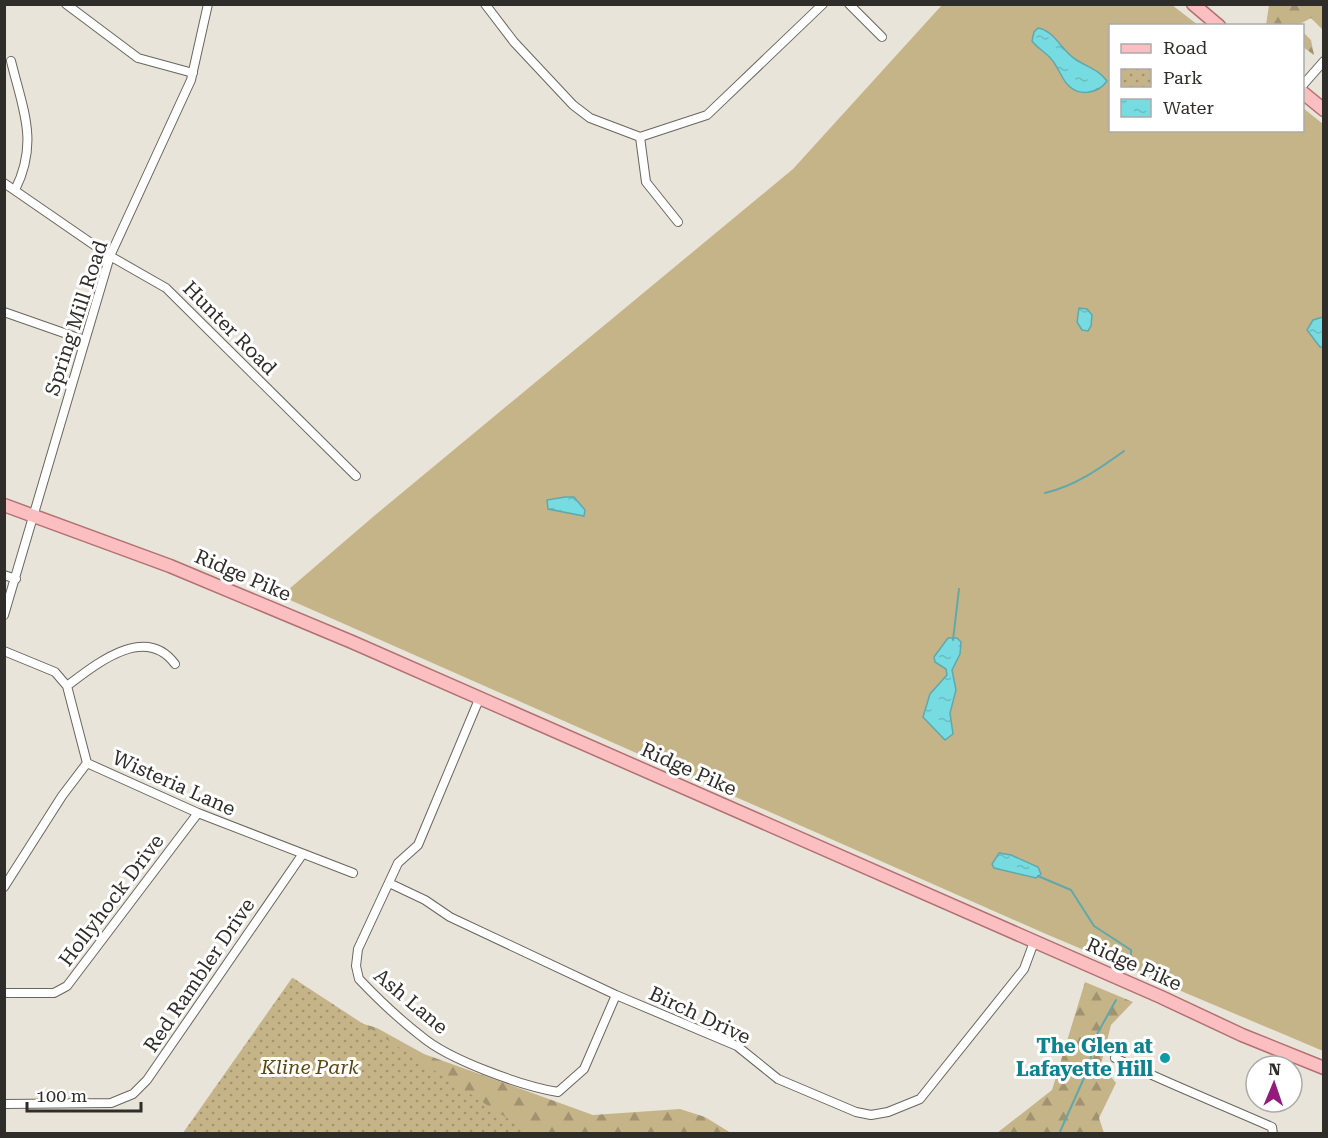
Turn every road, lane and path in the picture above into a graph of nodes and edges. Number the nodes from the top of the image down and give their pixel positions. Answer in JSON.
{"nodes":[{"id":1,"x":66,"y":4,"type":"edge"},
{"id":2,"x":208,"y":4,"type":"edge"},
{"id":3,"x":485,"y":4,"type":"edge"},
{"id":4,"x":823,"y":4,"type":"edge"},
{"id":5,"x":849,"y":4,"type":"edge"},
{"id":6,"x":1193,"y":4,"type":"edge"},
{"id":7,"x":1217,"y":24,"type":"edge"},
{"id":8,"x":882,"y":37,"type":"dead end"},
{"id":9,"x":11,"y":61,"type":"dead end"},
{"id":10,"x":1323,"y":61,"type":"edge"},
{"id":11,"x":192,"y":73,"type":"junction"},
{"id":12,"x":1304,"y":84,"type":"edge"},
{"id":13,"x":1304,"y":94,"type":"edge"},
{"id":14,"x":1323,"y":110,"type":"edge"},
{"id":15,"x":640,"y":137,"type":"junction"},
{"id":16,"x":4,"y":183,"type":"edge"},
{"id":17,"x":15,"y":190,"type":"junction"},
{"id":18,"x":678,"y":222,"type":"dead end"},
{"id":19,"x":110,"y":256,"type":"junction"},
{"id":20,"x":4,"y":312,"type":"edge"},
{"id":21,"x":84,"y":340,"type":"junction"},
{"id":22,"x":356,"y":476,"type":"dead end"},
{"id":23,"x":4,"y":506,"type":"edge"},
{"id":24,"x":35,"y":515,"type":"junction"},
{"id":25,"x":4,"y":575,"type":"edge"},
{"id":26,"x":16,"y":579,"type":"junction"},
{"id":27,"x":4,"y":615,"type":"edge"},
{"id":28,"x":4,"y":651,"type":"edge"},
{"id":29,"x":175,"y":664,"type":"dead end"},
{"id":30,"x":67,"y":686,"type":"junction"},
{"id":31,"x":480,"y":697,"type":"junction"},
{"id":32,"x":87,"y":763,"type":"junction"},
{"id":33,"x":198,"y":813,"type":"junction"},
{"id":34,"x":302,"y":855,"type":"junction"},
{"id":35,"x":353,"y":873,"type":"dead end"},
{"id":36,"x":388,"y":883,"type":"junction"},
{"id":37,"x":4,"y":887,"type":"edge"},
{"id":38,"x":1034,"y":942,"type":"junction"},
{"id":39,"x":4,"y":993,"type":"edge"},
{"id":40,"x":616,"y":995,"type":"junction"},
{"id":41,"x":1115,"y":1058,"type":"dead end"},
{"id":42,"x":1323,"y":1068,"type":"edge"},
{"id":43,"x":4,"y":1104,"type":"edge"},
{"id":44,"x":1273,"y":1134,"type":"edge"}],
"edges":[{"from":1,"to":11,"type":"street"},
{"from":2,"to":11,"type":"street","name":"Spring Mill Road"},
{"from":3,"to":15,"type":"street"},
{"from":4,"to":15,"type":"street"},
{"from":5,"to":8,"type":"street"},
{"from":6,"to":7,"type":"main road"},
{"from":9,"to":17,"type":"street"},
{"from":10,"to":12,"type":"street"},
{"from":11,"to":19,"type":"street","name":"Spring Mill Road"},
{"from":13,"to":14,"type":"main road"},
{"from":15,"to":18,"type":"street"},
{"from":16,"to":17,"type":"street","name":"Hunter Road"},
{"from":17,"to":19,"type":"street","name":"Hunter Road"},
{"from":19,"to":21,"type":"street","name":"Spring Mill Road"},
{"from":19,"to":22,"type":"street","name":"Hunter Road"},
{"from":20,"to":21,"type":"street"},
{"from":21,"to":24,"type":"street","name":"Spring Mill Road"},
{"from":23,"to":24,"type":"main road","name":"Ridge Pike"},
{"from":24,"to":26,"type":"street","name":"Spring Mill Road"},
{"from":24,"to":31,"type":"main road","name":"Ridge Pike"},
{"from":25,"to":26,"type":"street"},
{"from":26,"to":27,"type":"street","name":"Spring Mill Road"},
{"from":28,"to":30,"type":"street"},
{"from":29,"to":30,"type":"street"},
{"from":30,"to":32,"type":"street"},
{"from":31,"to":36,"type":"street","name":"Ash Lane"},
{"from":31,"to":38,"type":"main road","name":"Ridge Pike"},
{"from":32,"to":33,"type":"street","name":"Wisteria Lane"},
{"from":32,"to":37,"type":"street","name":"Wisteria Lane"},
{"from":33,"to":34,"type":"street","name":"Wisteria Lane"},
{"from":33,"to":39,"type":"street","name":"Hollyhock Drive"},
{"from":34,"to":35,"type":"street","name":"Wisteria Lane"},
{"from":34,"to":43,"type":"street","name":"Red Rambler Drive"},
{"from":36,"to":40,"type":"street","name":"Birch Drive"},
{"from":36,"to":40,"type":"street","name":"Ash Lane"},
{"from":38,"to":40,"type":"street","name":"Birch Drive"},
{"from":38,"to":42,"type":"main road","name":"Ridge Pike"},
{"from":41,"to":44,"type":"street"}]}
